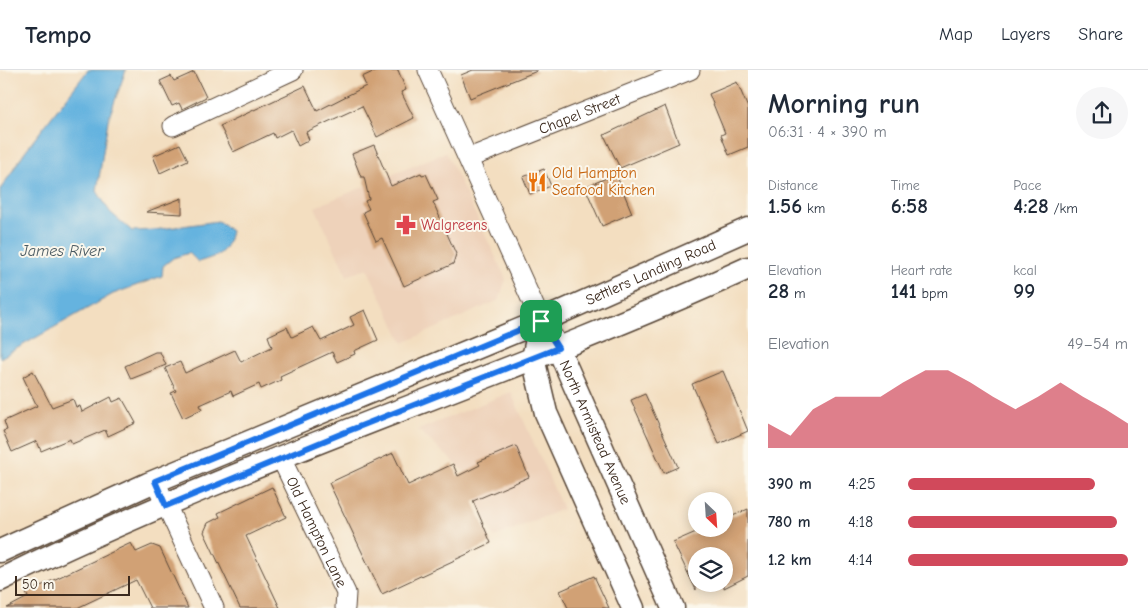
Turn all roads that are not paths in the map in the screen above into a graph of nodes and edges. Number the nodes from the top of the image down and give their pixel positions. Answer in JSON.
{"nodes":[{"id":1,"x":293,"y":70,"type":"edge"},
{"id":2,"x":428,"y":70,"type":"edge"},
{"id":3,"x":690,"y":70,"type":"edge"},
{"id":4,"x":173,"y":126,"type":"dead end"},
{"id":5,"x":469,"y":158,"type":"junction"},
{"id":6,"x":748,"y":229,"type":"edge"},
{"id":7,"x":748,"y":268,"type":"edge"},
{"id":8,"x":541,"y":321,"type":"junction"},
{"id":9,"x":558,"y":348,"type":"junction"},
{"id":10,"x":533,"y":358,"type":"junction"},
{"id":11,"x":281,"y":458,"type":"junction"},
{"id":12,"x":155,"y":481,"type":"junction"},
{"id":13,"x":166,"y":506,"type":"junction"},
{"id":14,"x":0,"y":551,"type":"edge"},
{"id":15,"x":0,"y":580,"type":"edge"},
{"id":16,"x":214,"y":608,"type":"edge"},
{"id":17,"x":345,"y":608,"type":"edge"},
{"id":18,"x":633,"y":608,"type":"edge"},
{"id":19,"x":673,"y":608,"type":"edge"}],
"edges":[{"from":1,"to":4,"type":"street"},
{"from":2,"to":5,"type":"street"},
{"from":3,"to":5,"type":"street","name":"Chapel Street"},
{"from":5,"to":8,"type":"street"},
{"from":6,"to":8,"type":"main road","name":"Settlers Landing Road"},
{"from":7,"to":9,"type":"main road"},
{"from":8,"to":9,"type":"main road","name":"North Armistead Avenue"},
{"from":8,"to":10,"type":"main road","name":"North Armistead Avenue"},
{"from":8,"to":12,"type":"main road","name":"Settlers Landing Road"},
{"from":9,"to":10,"type":"main road"},
{"from":9,"to":19,"type":"main road","name":"North Armistead Avenue"},
{"from":10,"to":11,"type":"main road"},
{"from":10,"to":18,"type":"main road","name":"North Armistead Avenue"},
{"from":11,"to":13,"type":"main road"},
{"from":11,"to":17,"type":"street","name":"Old Hampton Lane"},
{"from":12,"to":13,"type":"street"},
{"from":12,"to":14,"type":"main road","name":"Settlers Landing Road"},
{"from":13,"to":15,"type":"main road"},
{"from":13,"to":16,"type":"street"}]}
